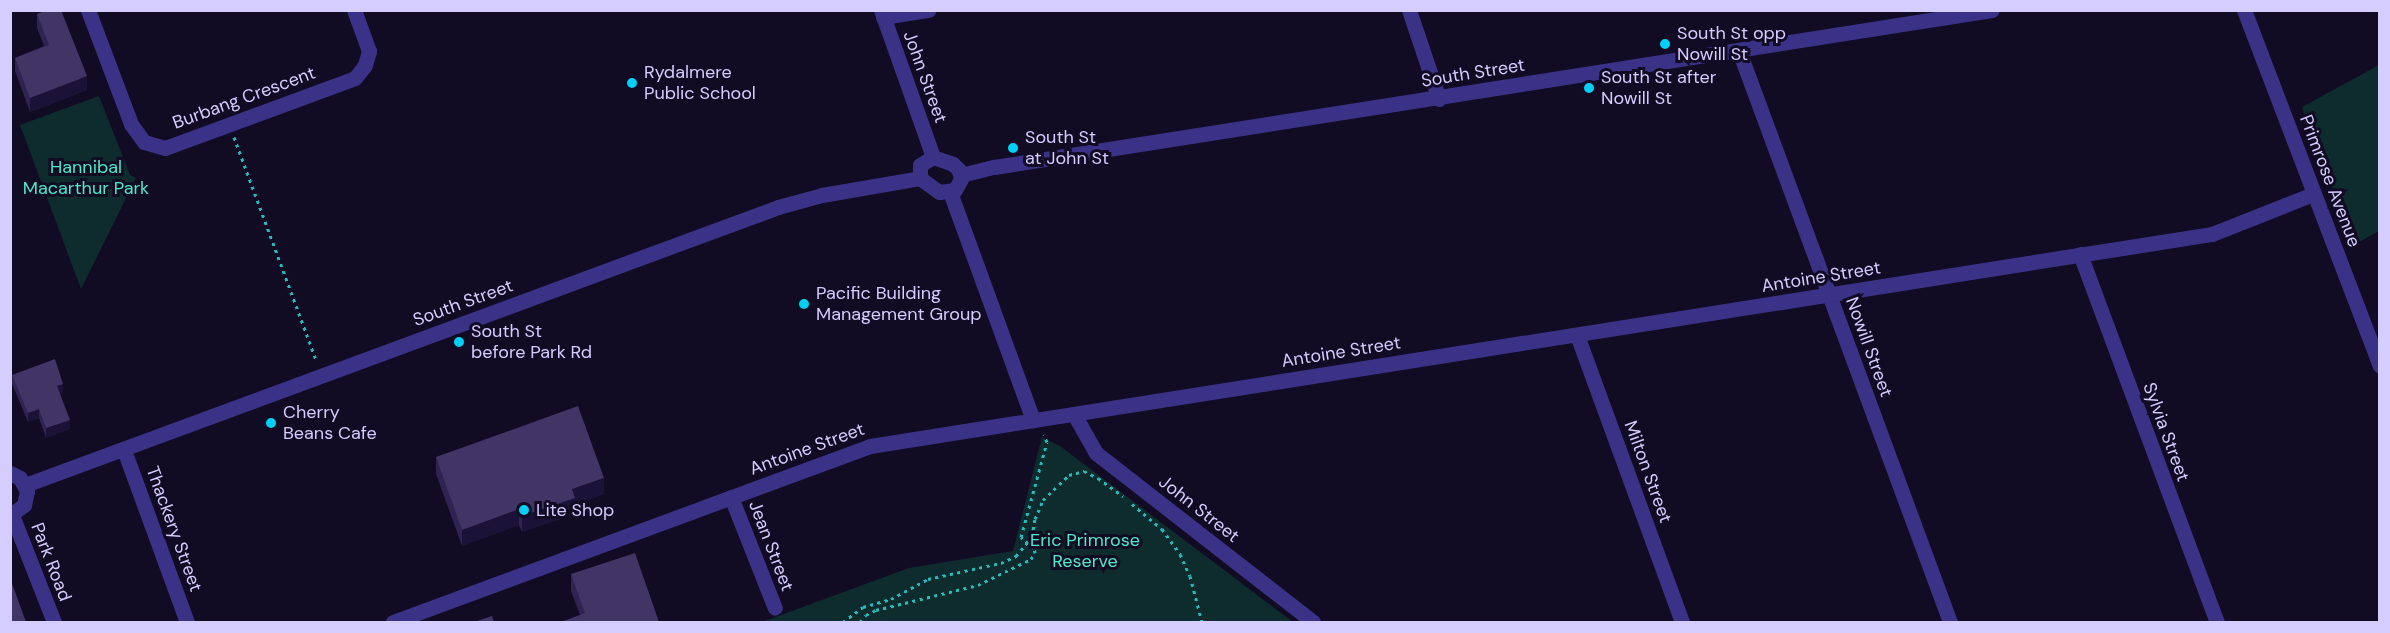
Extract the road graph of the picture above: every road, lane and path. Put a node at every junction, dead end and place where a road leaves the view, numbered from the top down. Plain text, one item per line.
1 (88, 10) edge
2 (354, 10) edge
3 (928, 10) edge
4 (1409, 10) edge
5 (1992, 10) edge
6 (2244, 10) edge
7 (882, 14) edge
8 (1739, 51) junction
9 (1439, 99) junction
10 (229, 124) junction
11 (933, 157) junction
12 (961, 176) junction
13 (920, 178) junction
14 (950, 192) junction
15 (2313, 194) junction
16 (2080, 254) junction
17 (1829, 296) junction
18 (1577, 335) junction
19 (2379, 366) edge
20 (322, 375) junction
21 (1074, 414) junction
22 (1035, 427) junction
23 (124, 450) junction
24 (10, 473) edge
25 (25, 485) junction
26 (1115, 490) dead end
27 (731, 497) junction
28 (1136, 507) dead end
29 (11, 515) edge
30 (1027, 543) junction
31 (774, 608) dead end
32 (54, 622) edge
33 (187, 622) edge
34 (393, 622) edge
35 (843, 622) edge
36 (860, 622) edge
37 (1202, 622) edge
38 (1313, 622) edge
39 (1682, 622) edge
40 (1950, 622) edge
41 (2217, 622) edge

1 - 10 street, Burbang Crescent
2 - 10 street, Burbang Crescent
3 - 7 street
4 - 9 street
5 - 8 street, South Street
6 - 15 street, Primrose Avenue
7 - 11 street, John Street
8 - 9 street, South Street
8 - 17 street, Nowill Street
9 - 12 street, South Street
10 - 20 path
11 - 12 street
11 - 13 street
12 - 14 street
13 - 14 street
13 - 20 street, South Street
14 - 22 street
15 - 16 street, Antoine Street
15 - 19 street, Primrose Avenue
16 - 17 street, Antoine Street
16 - 41 street, Sylvia Street
17 - 18 street, Antoine Street
17 - 40 street, Nowill Street
18 - 21 street, Antoine Street
18 - 39 street, Milton Street
20 - 23 street, South Street
21 - 22 street, Antoine Street
21 - 38 street, John Street
22 - 27 street, Antoine Street
22 - 30 path
23 - 25 street, South Street
23 - 33 street, Thackery Street
24 - 25 street
25 - 29 street
26 - 30 path
27 - 31 street, Jean Street
27 - 34 street, Antoine Street
28 - 37 path
29 - 32 street, Park Road
30 - 35 path
30 - 36 path

